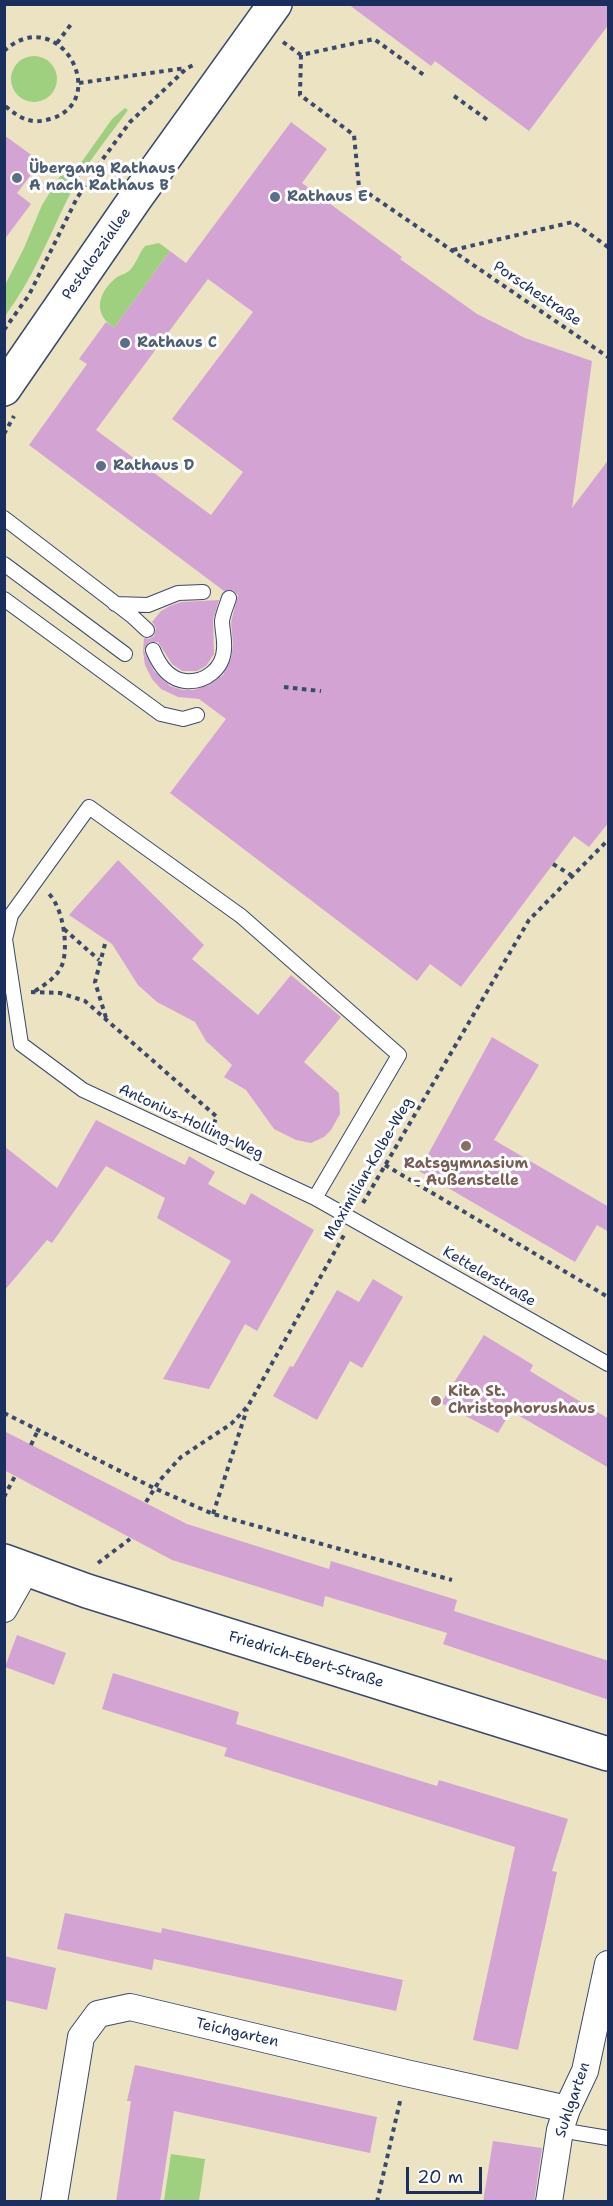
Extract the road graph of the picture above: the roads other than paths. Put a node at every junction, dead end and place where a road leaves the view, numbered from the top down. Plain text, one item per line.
1 (275, 4) edge
2 (7, 381) edge
3 (4, 518) edge
4 (4, 564) edge
5 (203, 592) dead end
6 (229, 598) dead end
7 (4, 599) edge
8 (115, 604) junction
9 (147, 630) dead end
10 (153, 650) dead end
11 (125, 654) dead end
12 (197, 715) dead end
13 (315, 1198) junction
14 (353, 1219) joint
15 (609, 1364) edge
16 (15, 1566) edge
17 (4, 1609) edge
18 (609, 1754) edge
19 (609, 1964) edge
20 (563, 2119) junction
21 (609, 2138) edge
22 (54, 2202) edge
23 (549, 2202) edge

1 - 2 street, Pestalozziallee
3 - 8 lane
4 - 11 lane
5 - 8 lane
6 - 10 lane
7 - 12 lane
8 - 9 lane
13 - 13 lane, Antonius-Holling-Weg
13 - 14 lane, Antonius-Holling-Weg
14 - 15 lane, Kettelerstraße
16 - 17 street
16 - 18 street, Friedrich-Ebert-Straße
19 - 20 street, Suhlgarten
20 - 21 lane
20 - 22 street, Teichgarten
20 - 23 street, Suhlgarten

